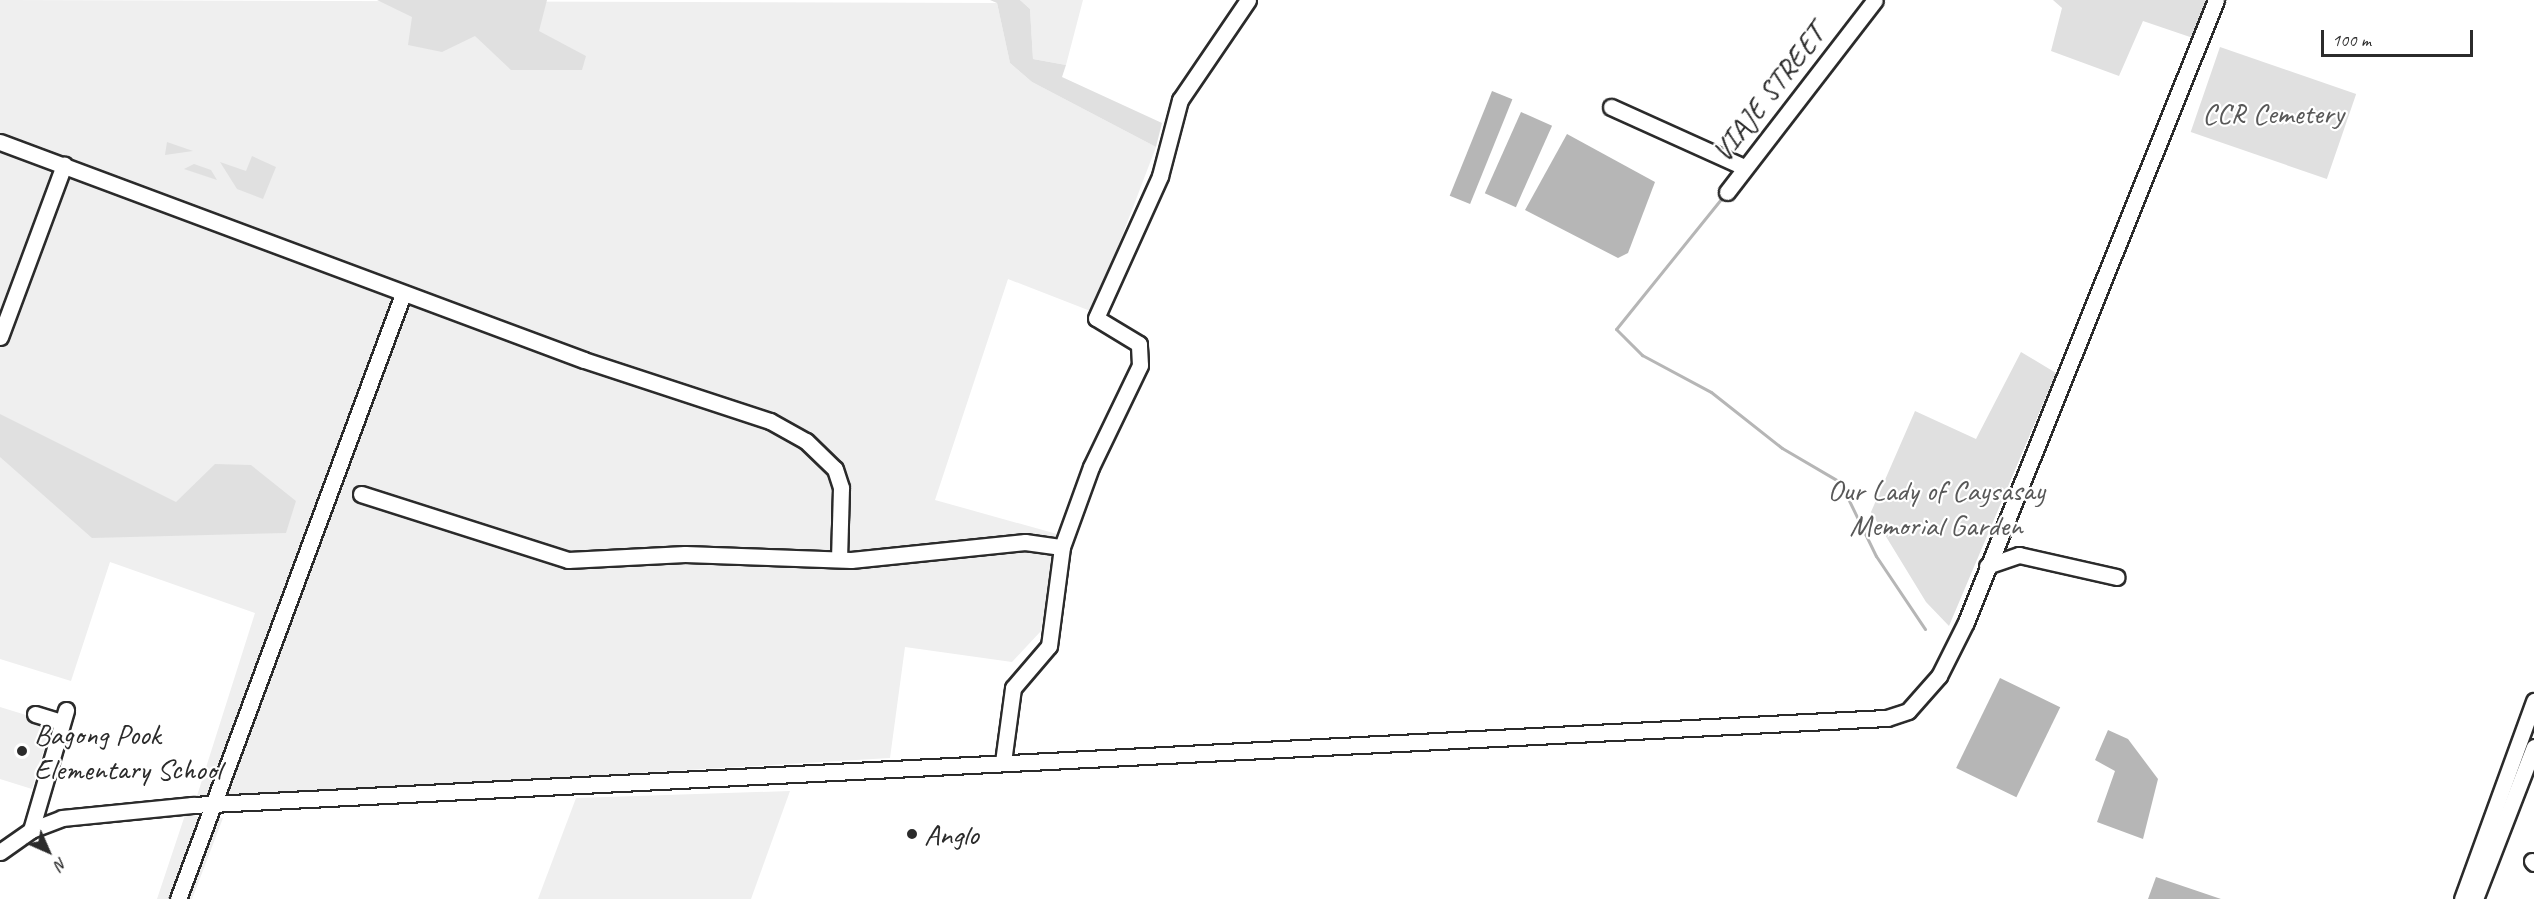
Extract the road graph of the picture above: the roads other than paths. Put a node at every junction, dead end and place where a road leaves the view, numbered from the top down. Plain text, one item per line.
1 (1248, 0) edge
2 (1875, 0) edge
3 (2216, 0) edge
4 (1611, 107) dead end
5 (0, 142) edge
6 (64, 165) junction
7 (1744, 167) junction
8 (1727, 192) dead end
9 (403, 294) junction
10 (0, 337) edge
11 (361, 494) dead end
12 (1062, 547) junction
13 (839, 560) junction
14 (1987, 566) junction
15 (2117, 577) dead end
16 (2534, 701) edge
17 (34, 714) dead end
18 (2534, 747) edge
19 (1003, 762) junction
20 (212, 804) junction
21 (31, 830) junction
22 (0, 852) edge
23 (178, 899) edge
24 (2462, 899) edge
25 (2475, 899) edge

1 - 12 street
2 - 7 street, VIAJE STREET
3 - 14 street
4 - 7 street
5 - 6 street
6 - 9 street
6 - 10 street
7 - 8 street, VIAJE STREET
9 - 13 street
9 - 20 street
11 - 13 street
12 - 13 street
12 - 19 street
14 - 15 street
14 - 19 street
16 - 24 street
17 - 21 street
18 - 25 street
19 - 20 street
20 - 21 street
20 - 23 street
21 - 22 street

